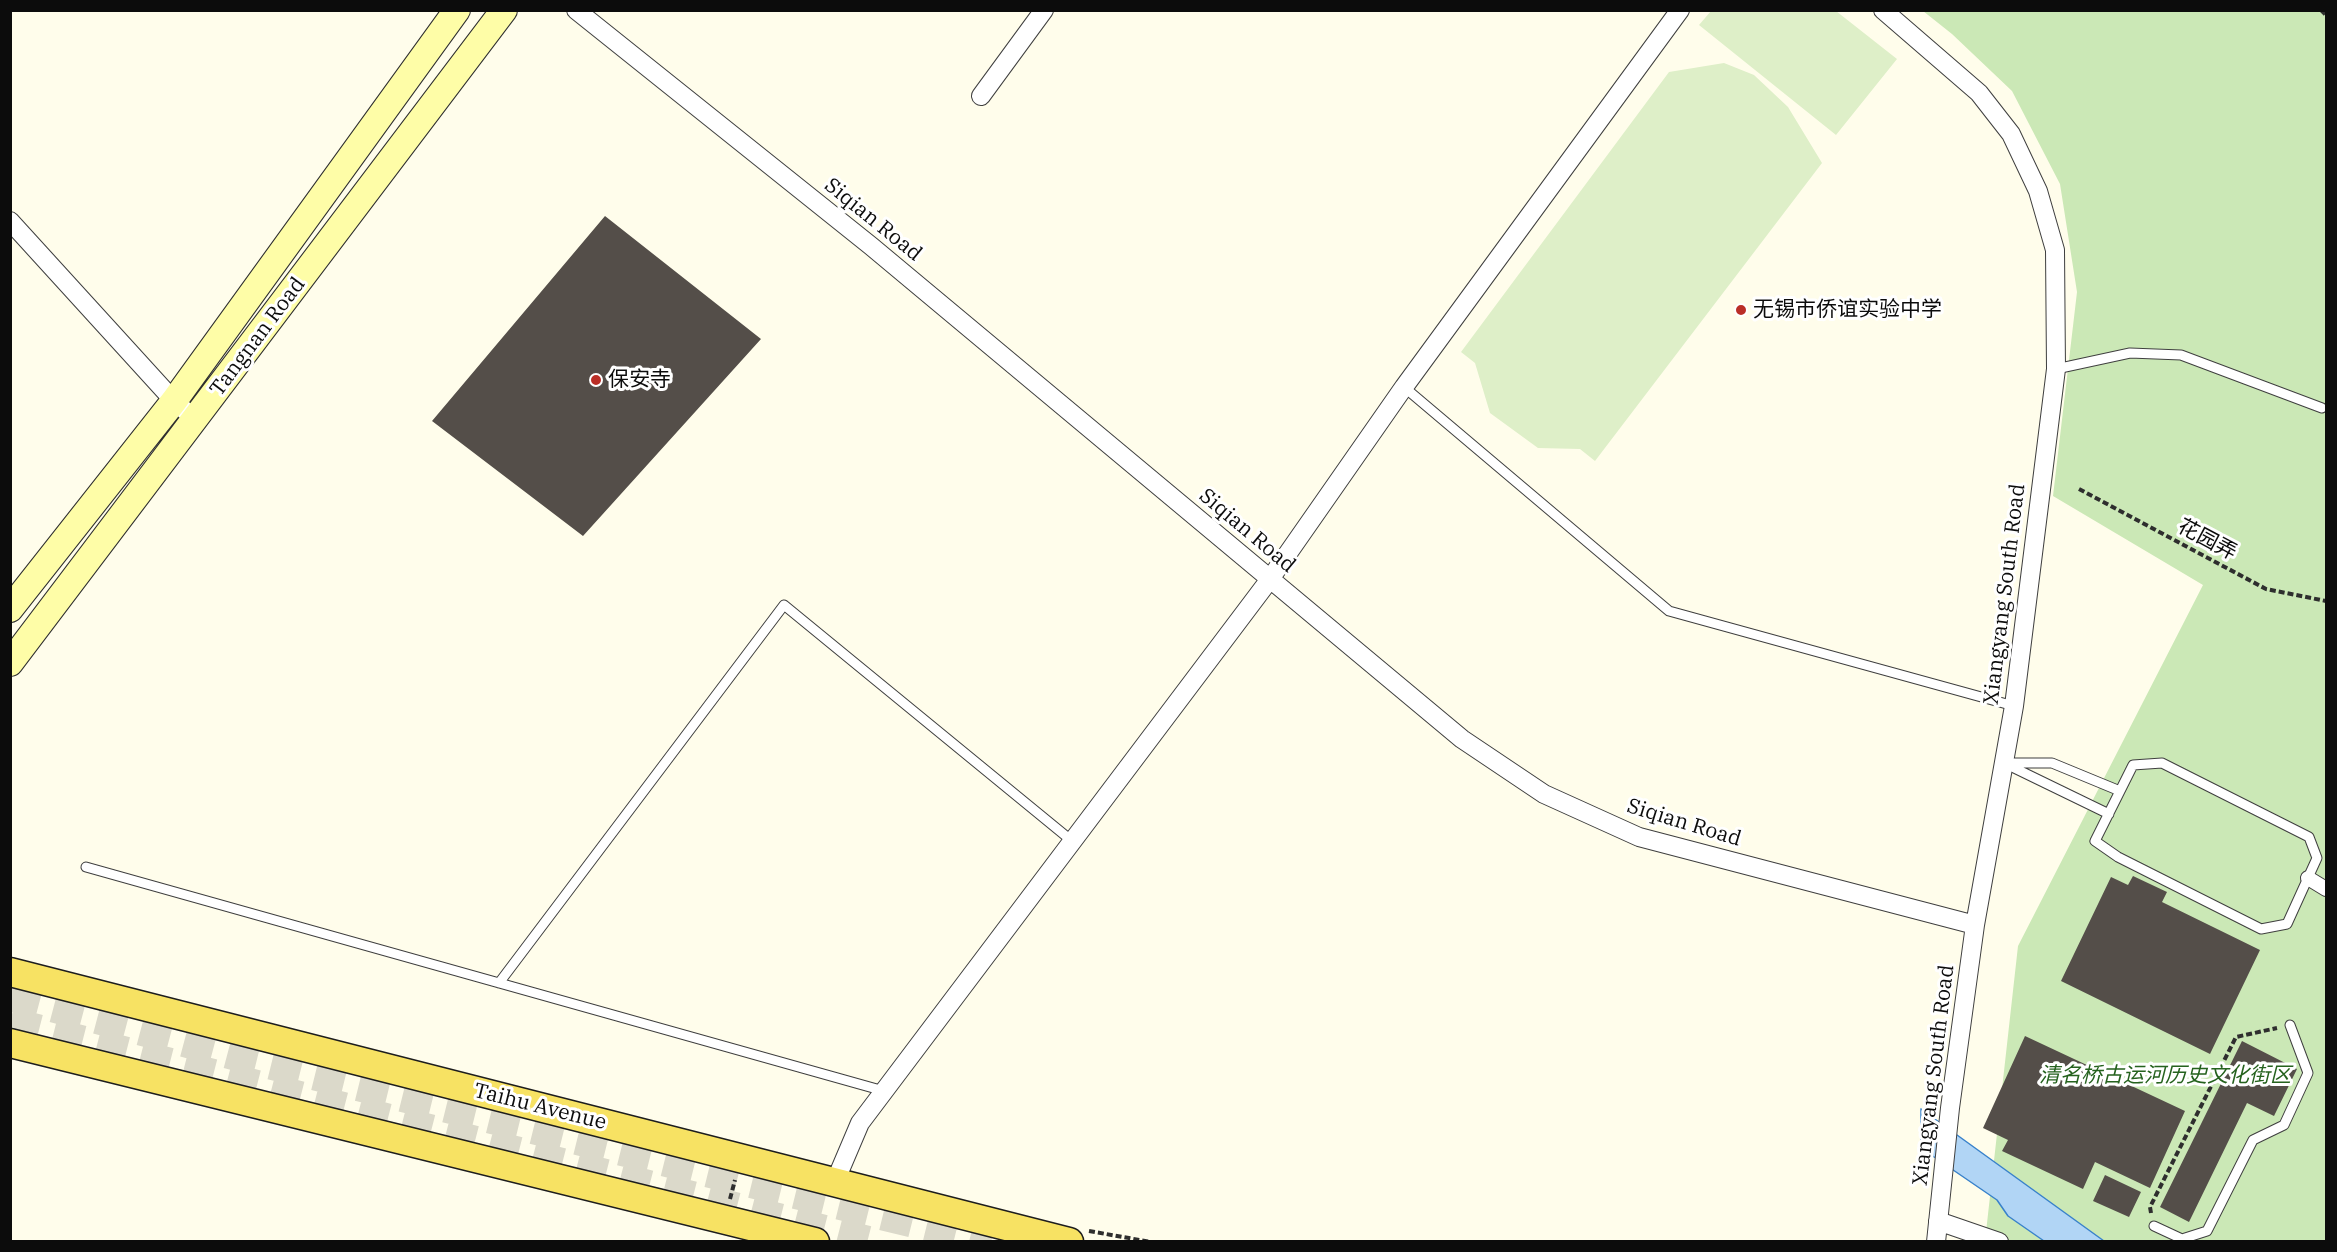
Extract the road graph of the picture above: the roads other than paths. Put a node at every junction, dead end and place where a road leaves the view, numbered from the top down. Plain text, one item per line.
1 (457, 10) edge
2 (504, 10) edge
3 (576, 10) edge
4 (1044, 10) edge
5 (1680, 10) edge
6 (1883, 10) edge
7 (981, 96) dead end
8 (10, 221) edge
9 (2056, 369) junction
10 (1404, 387) junction
11 (174, 401) junction
12 (2322, 408) dead end
13 (195, 419) junction
14 (1270, 579) junction
15 (10, 609) edge
16 (10, 663) edge
17 (2014, 706) junction
18 (2004, 763) junction
19 (2120, 791) junction
20 (2109, 814) junction
21 (1072, 841) junction
22 (86, 867) dead end
23 (2308, 878) junction
24 (2326, 889) edge
25 (1975, 925) junction
26 (11, 972) edge
27 (499, 983) junction
28 (2290, 1025) road end
29 (10, 1043) edge
30 (884, 1091) junction
31 (838, 1183) junction
32 (1938, 1221) junction
33 (2154, 1226) road end
34 (815, 1242) edge
35 (1069, 1242) edge
36 (1936, 1242) edge
37 (1999, 1242) edge

1 - 11 main road, Tangnan Road
2 - 13 main road, Tangnan Road
3 - 14 street, Siqian Road
4 - 7 street
5 - 10 street
6 - 9 street, Xiangyang South Road
8 - 11 street
9 - 12 lane
9 - 17 street, Xiangyang South Road
10 - 14 street
10 - 17 lane
11 - 13 street
11 - 15 main road, Tangnan Road
13 - 16 main road, Tangnan Road
14 - 21 street
14 - 25 street, Siqian Road
17 - 18 street, Xiangyang South Road
18 - 19 lane
18 - 20 lane
18 - 25 street, Xiangyang South Road
19 - 20 lane
19 - 23 lane
20 - 23 lane
21 - 27 lane
21 - 30 street
22 - 27 lane
23 - 24 street
25 - 32 street, Xiangyang South Road
26 - 31 main road, Taihu Avenue
27 - 30 lane
28 - 33 lane
29 - 34 main road
30 - 31 street
31 - 35 main road, Taihu Avenue
32 - 36 street, Xiangyang South Road
32 - 37 street

